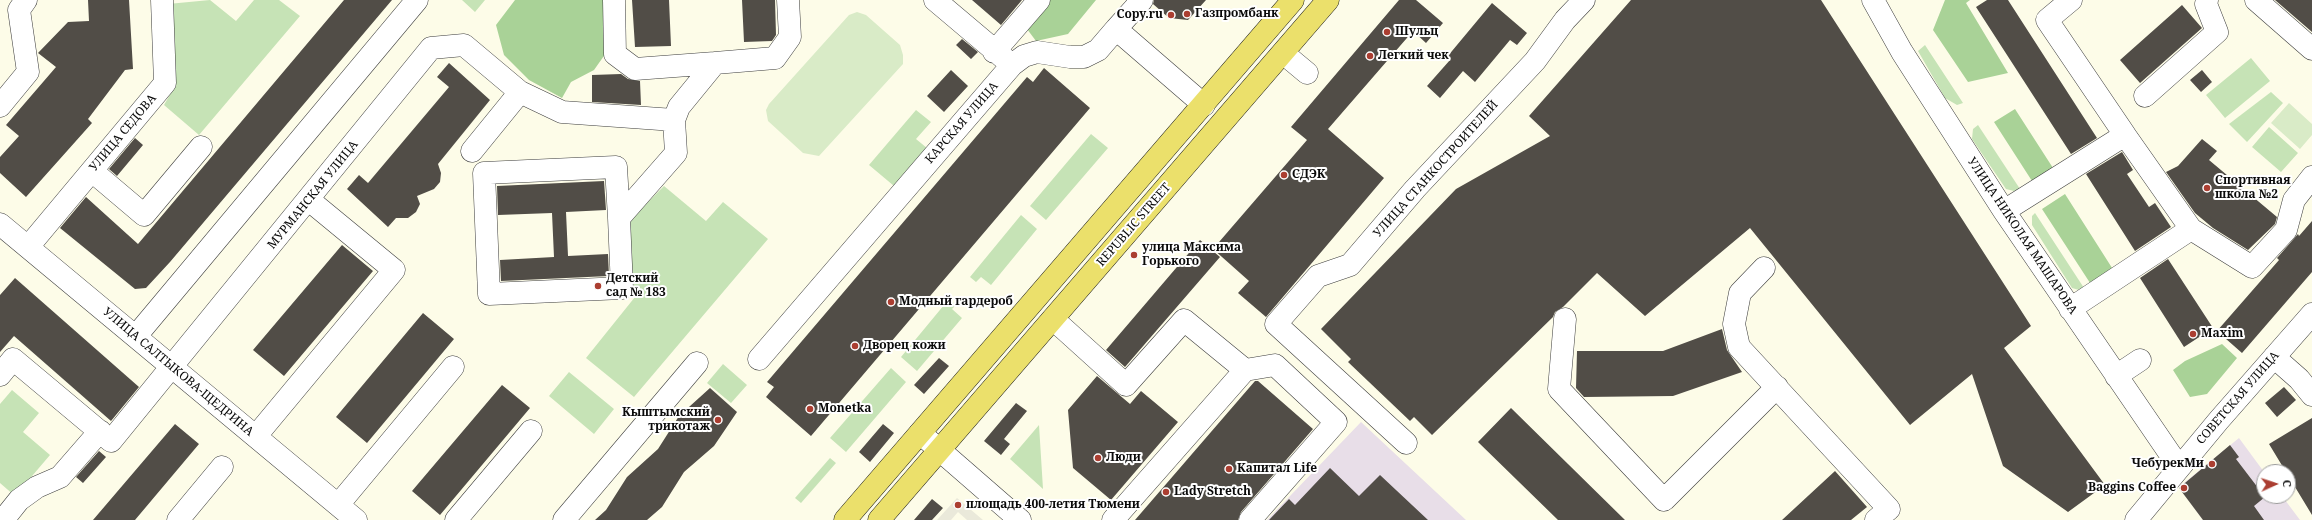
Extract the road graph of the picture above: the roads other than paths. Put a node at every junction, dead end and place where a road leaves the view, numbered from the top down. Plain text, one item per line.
1 (26, 0) edge
2 (162, 0) edge
3 (417, 0) edge
4 (614, 0) edge
5 (788, 0) edge
6 (935, 0) edge
7 (1039, 0) edge
8 (1142, 0) edge
9 (1294, 0) edge
10 (1328, 0) edge
11 (1584, 0) edge
12 (1873, 0) edge
13 (2071, 0) edge
14 (2207, 0) edge
15 (2256, 0) edge
16 (1116, 29) junction
17 (2312, 49) edge
18 (994, 52) junction
19 (1283, 52) junction
20 (715, 63) junction
21 (1012, 65) junction
22 (1307, 73) dead end
23 (520, 92) junction
24 (2145, 96) dead end
25 (1204, 105) junction
26 (0, 106) edge
27 (674, 120) junction
28 (2125, 136) junction
29 (201, 147) dead end
30 (472, 151) dead end
31 (92, 171) junction
32 (2312, 177) edge
33 (309, 200) junction
34 (2004, 211) junction
35 (618, 218) junction
36 (0, 224) edge
37 (2191, 229) junction
38 (28, 247) junction
39 (1764, 268) dead end
40 (2070, 309) junction
41 (2312, 314) edge
42 (1053, 319) junction
43 (1565, 319) dead end
44 (136, 336) junction
45 (2274, 357) junction
46 (759, 359) dead end
47 (2140, 360) dead end
48 (697, 363) dead end
49 (173, 367) junction
50 (453, 367) dead end
51 (1244, 370) junction
52 (0, 375) edge
53 (2116, 376) junction
54 (1777, 387) junction
55 (2312, 395) edge
56 (100, 431) junction
57 (531, 431) dead end
58 (920, 433) junction
59 (256, 436) junction
60 (1406, 444) dead end
61 (940, 450) junction
62 (222, 467) dead end
63 (2179, 467) junction
64 (338, 505) junction
65 (2140, 518) edge
66 (3, 520) edge
67 (178, 520) edge
68 (356, 520) edge
69 (456, 520) edge
70 (564, 520) edge
71 (845, 520) edge
72 (879, 520) edge
73 (1020, 520) edge
74 (1112, 520) edge
75 (1250, 520) edge
76 (1876, 520) edge

1 - 26 street
2 - 31 street, УЛИЦА СЕДОВА
3 - 44 street
4 - 20 street
5 - 20 street
6 - 18 street
7 - 18 street
8 - 16 street, КАРСКАЯ УЛИЦА
9 - 25 main road
10 - 19 main road, REPUBLIC STREET
11 - 60 street, УЛИЦА СТАНКОСТРОИТЕЛЕЙ
12 - 34 street, УЛИЦА НИКОЛАЯ МАШАРОВА
13 - 28 street
14 - 24 street
15 - 17 street
16 - 21 street, КАРСКАЯ УЛИЦА
16 - 25 street
18 - 21 street
19 - 22 street
19 - 42 main road, REPUBLIC STREET
20 - 27 street
21 - 46 street, КАРСКАЯ УЛИЦА
23 - 27 street
23 - 30 street
23 - 33 street, МУРМАНСКАЯ УЛИЦА
25 - 58 main road
27 - 35 street
28 - 34 street
28 - 37 street
29 - 31 street
31 - 38 street, УЛИЦА СЕДОВА
32 - 37 street
33 - 49 street, МУРМАНСКАЯ УЛИЦА
33 - 59 street
34 - 40 street, УЛИЦА НИКОЛАЯ МАШАРОВА
35 - 35 street
36 - 38 street, УЛИЦА САЛТЫКОВА-ЩЕДРИНА
37 - 40 street
38 - 44 street, УЛИЦА САЛТЫКОВА-ЩЕДРИНА
39 - 54 street
40 - 53 street, УЛИЦА НИКОЛАЯ МАШАРОВА
41 - 45 street, СОВЕТСКАЯ УЛИЦА
42 - 51 street
42 - 61 main road, REPUBLIC STREET
43 - 54 street
44 - 49 street, УЛИЦА САЛТЫКОВА-ЩЕДРИНА
45 - 55 street
45 - 63 street, СОВЕТСКАЯ УЛИЦА
47 - 53 street
48 - 70 street
49 - 56 street, МУРМАНСКАЯ УЛИЦА
49 - 59 street, УЛИЦА САЛТЫКОВА-ЩЕДРИНА
50 - 64 street
51 - 74 street
51 - 75 street
52 - 56 street
53 - 63 street, УЛИЦА НИКОЛАЯ МАШАРОВА
54 - 76 street
56 - 66 street
57 - 69 street
58 - 61 street
58 - 71 main road
59 - 64 street, УЛИЦА САЛТЫКОВА-ЩЕДРИНА
61 - 72 main road, REPUBLIC STREET
61 - 73 street
62 - 67 street
63 - 65 street, СОВЕТСКАЯ УЛИЦА
64 - 68 street, УЛИЦА САЛТЫКОВА-ЩЕДРИНА

